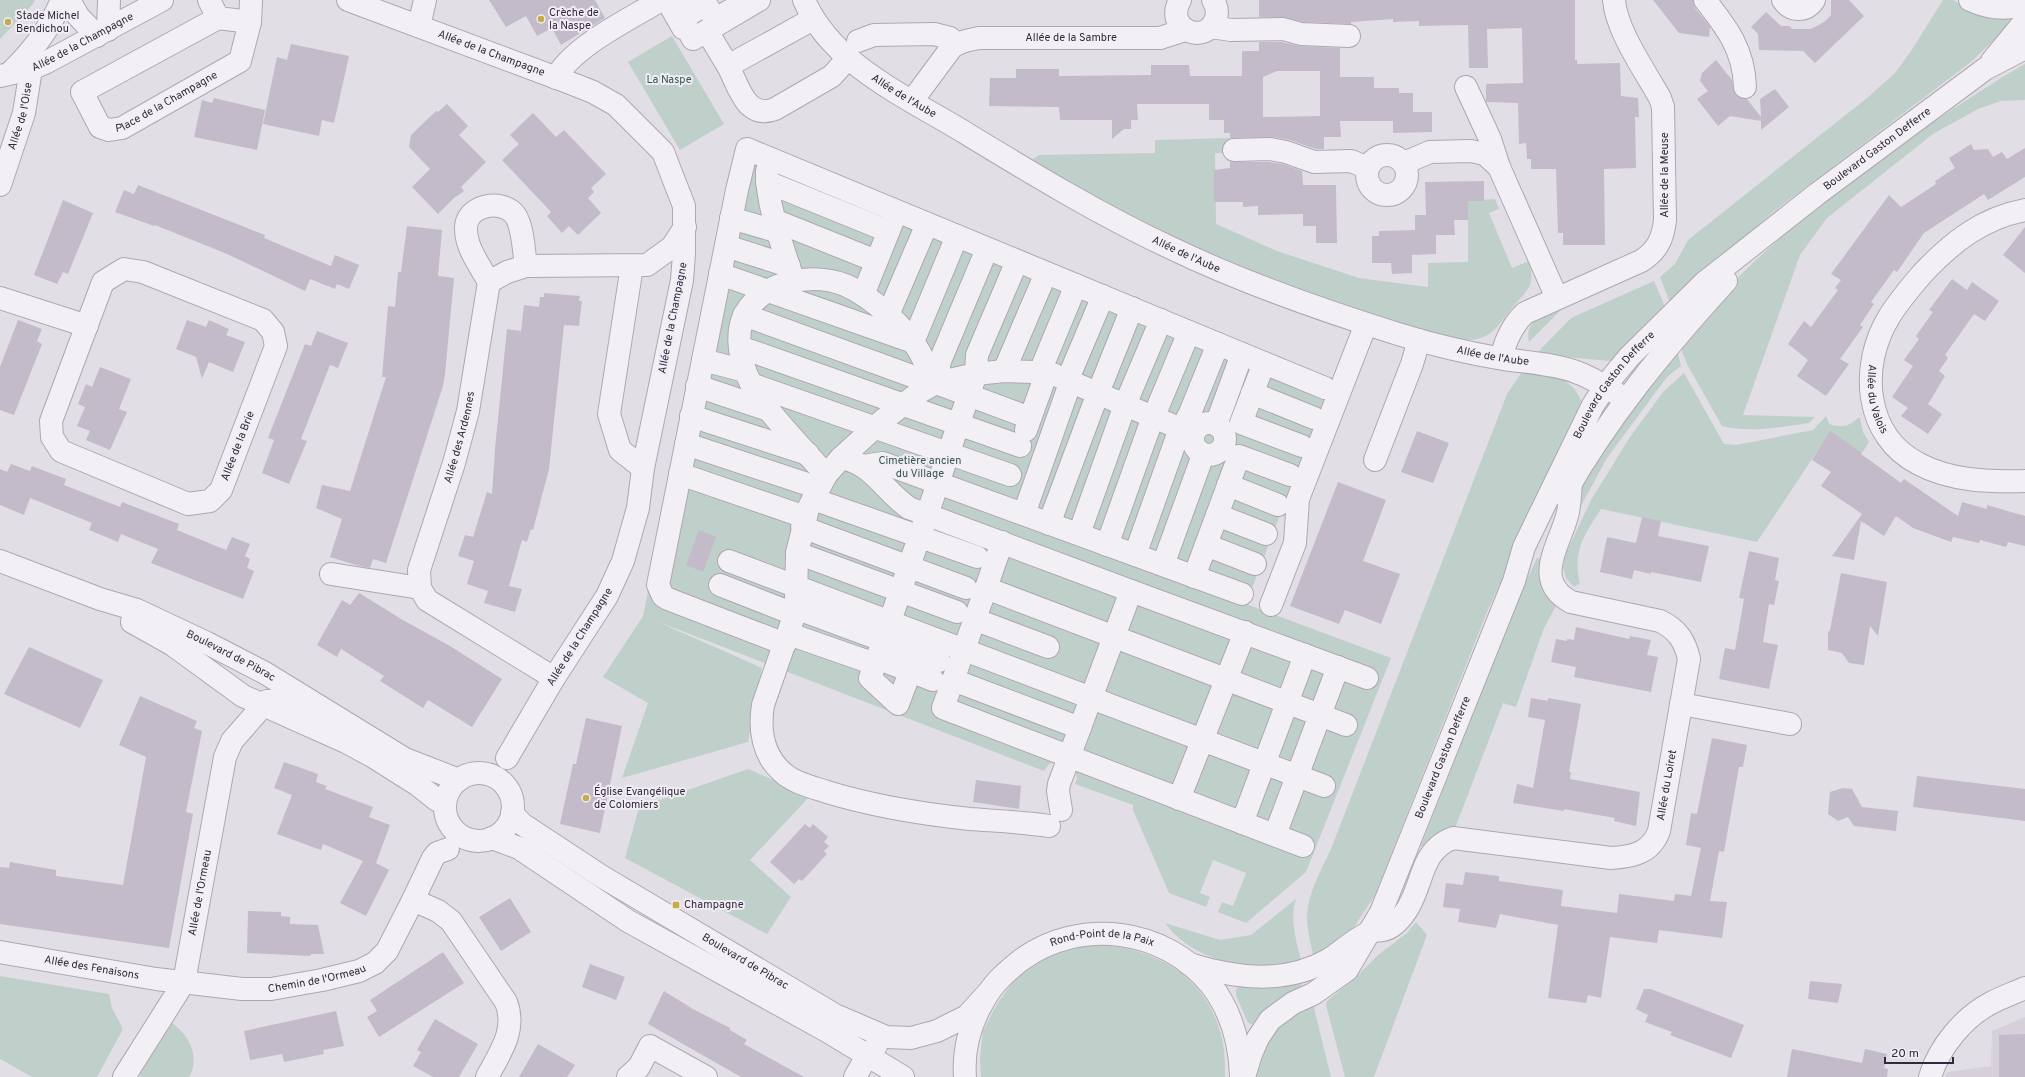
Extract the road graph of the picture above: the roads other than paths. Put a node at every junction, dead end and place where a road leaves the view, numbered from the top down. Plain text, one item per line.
1 (62, 0) edge
2 (69, 0) edge
3 (109, 0) edge
4 (158, 0) edge
5 (162, 0) edge
6 (251, 0) edge
7 (425, 0) edge
8 (661, 0) edge
9 (667, 0) edge
10 (680, 0) edge
11 (748, 0) edge
12 (759, 0) edge
13 (804, 0) edge
14 (1180, 0) edge
15 (1213, 0) edge
16 (1614, 0) edge
17 (1706, 0) edge
18 (1783, 0) edge
19 (1814, 0) edge
20 (1970, 0) edge
21 (358, 1) edge
22 (2025, 4) edge
23 (213, 9) edge
24 (814, 19) junction
25 (2025, 21) edge
26 (250, 22) junction
27 (419, 26) junction
28 (1211, 27) junction
29 (1185, 30) junction
30 (102, 33) junction
31 (708, 33) dead end
32 (1349, 36) dead end
33 (957, 44) junction
34 (2025, 48) edge
35 (853, 50) junction
36 (728, 66) junction
37 (30, 69) junction
38 (1985, 70) junction
39 (4, 75) edge
40 (556, 78) junction
41 (1466, 87) dead end
42 (1745, 87) dead end
43 (912, 101) junction
44 (1234, 150) dead end
45 (768, 158) junction
46 (1404, 163) junction
47 (1499, 167) junction
48 (1368, 168) junction
49 (0, 185) edge
50 (737, 190) junction
51 (769, 191) junction
52 (2025, 210) edge
53 (897, 211) junction
54 (732, 218) junction
55 (927, 224) junction
56 (777, 226) junction
57 (685, 227) junction
58 (888, 231) junction
59 (1771, 231) junction
60 (957, 236) junction
61 (726, 246) junction
62 (987, 248) junction
63 (876, 261) junction
64 (1017, 261) junction
65 (526, 266) junction
66 (632, 266) junction
67 (1046, 273) junction
68 (720, 274) junction
69 (791, 274) junction
70 (489, 282) junction
71 (1076, 285) junction
72 (766, 292) junction
73 (863, 295) junction
74 (1103, 296) junction
75 (0, 298) edge
76 (1557, 298) junction
77 (714, 304) junction
78 (1132, 308) junction
79 (744, 314) junction
80 (888, 315) junction
81 (1161, 320) junction
82 (1366, 324) junction
83 (87, 326) junction
84 (709, 331) junction
85 (1189, 332) junction
86 (1419, 340) junction
87 (913, 342) junction
88 (739, 343) junction
89 (1218, 344) junction
90 (1242, 354) junction
91 (1501, 358) junction
92 (703, 360) junction
93 (1264, 363) junction
94 (1004, 371) junction
95 (1044, 373) junction
96 (976, 374) junction
97 (748, 377) junction
98 (1069, 381) junction
99 (935, 384) junction
100 (698, 386) junction
101 (1605, 387) junction
102 (1326, 388) dead end
103 (1098, 393) junction
104 (1252, 393) junction
105 (968, 395) junction
106 (1626, 399) junction
107 (902, 404) junction
108 (1125, 405) junction
109 (769, 410) junction
110 (691, 416) junction
111 (1153, 417) junction
112 (1030, 418) junction
113 (1314, 418) dead end
114 (1241, 423) junction
115 (958, 424) junction
116 (874, 428) junction
117 (1187, 431) junction
118 (1226, 441) junction
119 (686, 444) junction
120 (1020, 446) junction
121 (1302, 446) dead end
122 (948, 453) junction
123 (808, 454) junction
124 (1203, 454) junction
125 (841, 458) junction
126 (1375, 460) dead end
127 (864, 466) junction
128 (643, 468) junction
129 (680, 474) junction
130 (1010, 475) junction
131 (1290, 475) dead end
132 (2025, 481) edge
133 (1571, 482) junction
134 (938, 483) junction
135 (1228, 485) junction
136 (813, 501) junction
137 (999, 505) junction
138 (1278, 505) dead end
139 (1024, 514) junction
140 (927, 515) junction
141 (1217, 515) junction
142 (1049, 524) junction
143 (1079, 534) junction
144 (1266, 534) dead end
145 (919, 537) junction
146 (1002, 542) junction
147 (1107, 545) junction
148 (1206, 545) junction
149 (797, 553) junction
150 (1135, 555) junction
151 (977, 557) dead end
152 (0, 561) edge
153 (729, 561) dead end
154 (1254, 564) dead end
155 (1163, 565) junction
156 (909, 566) junction
157 (331, 574) dead end
158 (1194, 577) junction
159 (1514, 581) junction
160 (720, 585) dead end
161 (420, 588) junction
162 (976, 588) junction
163 (900, 591) junction
164 (1131, 591) junction
165 (1242, 594) dead end
166 (100, 599) junction
167 (1271, 605) dead end
168 (966, 616) junction
169 (792, 617) junction
170 (1245, 632) junction
171 (1114, 637) junction
172 (881, 646) junction
173 (1048, 647) dead end
174 (964, 650) junction
175 (1304, 655) junction
176 (914, 662) junction
177 (1338, 667) junction
178 (942, 673) junction
179 (554, 678) junction
180 (1367, 678) dead end
181 (1226, 680) junction
182 (1091, 699) junction
183 (1287, 703) junction
184 (1682, 704) junction
185 (262, 705) junction
186 (1320, 715) junction
187 (1790, 724) dead end
188 (1346, 725) dead end
189 (355, 728) junction
190 (1080, 728) junction
191 (1202, 742) junction
192 (1069, 757) junction
193 (507, 758) junction
194 (1264, 764) junction
195 (470, 776) junction
196 (1297, 776) junction
197 (1324, 786) dead end
198 (508, 791) junction
199 (1179, 799) junction
200 (445, 802) junction
201 (512, 813) junction
202 (1242, 823) junction
203 (1275, 835) junction
204 (492, 838) junction
205 (1303, 846) dead end
206 (440, 853) dead end
207 (413, 900) junction
208 (1369, 932) junction
209 (0, 952) edge
210 (1189, 964) junction
211 (184, 982) junction
212 (2025, 988) edge
213 (987, 994) junction
214 (886, 1036) junction
215 (867, 1056) junction
216 (682, 1071) edge
217 (124, 1077) edge
218 (487, 1077) edge
219 (628, 1077) edge
220 (706, 1077) edge
221 (855, 1077) edge
222 (903, 1077) edge
223 (964, 1077) edge
224 (1241, 1077) edge
225 (1244, 1077) edge
226 (1930, 1077) edge

1 - 39 street
2 - 30 street
3 - 30 street
4 - 5 street
5 - 30 street, Allée de la Champagne
6 - 26 street, Place de la Champagne
7 - 27 street
8 - 40 street
9 - 12 street
10 - 11 street
13 - 24 street, Allée de l'Aube
14 - 29 street
15 - 28 street
16 - 76 street, Allée de la Meuse
17 - 42 street
18 - 19 street
20 - 22 street
21 - 27 street, Allée de la Champagne
23 - 26 street, Place de la Champagne
23 - 26 street, Place de la Champagne
24 - 35 street, Allée de l'Aube
24 - 36 street
25 - 38 street, Boulevard Gaston Defferre
27 - 40 street, Allée de la Champagne
28 - 29 street, Allée de la Sambre
28 - 32 street, Allée de la Sambre
29 - 33 street, Allée de la Sambre
30 - 37 street, Allée de la Champagne
31 - 36 street
33 - 35 street
33 - 43 street
34 - 38 street, Boulevard Gaston Defferre
35 - 36 street
35 - 43 street, Allée de l'Aube
37 - 39 street, Allée de la Champagne
37 - 49 street, Allée de l'Oise
38 - 59 street, Boulevard Gaston Defferre
40 - 57 street, Allée de la Champagne
41 - 47 street
43 - 82 street, Allée de l'Aube
44 - 48 street
45 - 50 street
45 - 51 street
45 - 53 street
46 - 47 street
46 - 48 street
46 - 48 street
47 - 76 street
50 - 51 street
50 - 54 street
51 - 56 street
51 - 58 street
52 - 132 street, Allée du Valois
53 - 55 street
53 - 58 street
54 - 56 street
54 - 61 street
55 - 60 street
55 - 80 street
56 - 63 street
56 - 69 street
57 - 66 street
57 - 128 street, Allée de la Champagne
58 - 63 street
59 - 101 street, Boulevard Gaston Defferre
59 - 106 street, Boulevard Gaston Defferre
60 - 62 street
60 - 87 street
61 - 68 street
61 - 69 street
62 - 64 street
62 - 99 street
63 - 73 street
64 - 67 street
64 - 96 street
65 - 66 street
65 - 70 street
65 - 70 street
66 - 128 street
67 - 71 street
67 - 94 street
68 - 72 street
68 - 77 street
69 - 72 street
69 - 73 street
70 - 161 street, Allée des Ardennes
71 - 74 street
71 - 95 street
72 - 79 street
72 - 87 street
73 - 80 street
74 - 78 street
74 - 98 street
75 - 83 street
76 - 91 street, Allée de la Meuse
77 - 79 street
77 - 84 street
78 - 81 street
78 - 103 street
79 - 88 street
79 - 99 street
80 - 87 street
81 - 85 street
81 - 108 street
82 - 86 street, Allée de l'Aube
82 - 167 street
83 - 83 street, Allée de la Brie
84 - 88 street
84 - 92 street
85 - 89 street
85 - 111 street
86 - 91 street, Allée de l'Aube
86 - 126 street
87 - 99 street
88 - 97 street
88 - 107 street
89 - 90 street
89 - 117 street
90 - 93 street
90 - 118 street
91 - 101 street, Allée de l'Aube
92 - 97 street
92 - 100 street
93 - 102 street
93 - 104 street
94 - 95 street
94 - 96 street
95 - 98 street
95 - 112 street
96 - 99 street
96 - 105 street
97 - 109 street
97 - 116 street
98 - 103 street
98 - 139 street
99 - 105 street
99 - 107 street
100 - 109 street
100 - 110 street
101 - 106 street, Allée de l'Aube
101 - 159 street, Boulevard Gaston Defferre
103 - 108 street
103 - 142 street
104 - 113 street
104 - 114 street
105 - 112 street
105 - 115 street
106 - 133 street, Boulevard Gaston Defferre
107 - 115 street
107 - 116 street
108 - 111 street
108 - 143 street
109 - 123 street
110 - 119 street
110 - 123 street
111 - 117 street
111 - 147 street
112 - 120 street
114 - 118 street
114 - 121 street
115 - 120 street
115 - 122 street
116 - 122 street
116 - 125 street
117 - 118 street
117 - 124 street
117 - 150 street
118 - 124 street
118 - 131 street
118 - 135 street
119 - 129 street
119 - 136 street
120 - 130 street
122 - 130 street
122 - 134 street
123 - 136 street
124 - 155 street
125 - 127 street
125 - 136 street
127 - 134 street
127 - 140 street
128 - 179 street, Allée de la Champagne
129 - 136 street
129 - 169 street
130 - 137 street
133 - 159 street, Boulevard Gaston Defferre
133 - 184 street, Allée du Loiret
134 - 137 street
134 - 140 street
135 - 138 street
135 - 141 street
136 - 145 street
136 - 149 street
136 - 156 street
137 - 139 street
139 - 142 street
140 - 145 street
140 - 146 street
141 - 144 street
141 - 148 street
142 - 143 street
143 - 147 street
145 - 151 street
145 - 156 street
146 - 162 street
146 - 164 street
147 - 150 street
148 - 154 street
148 - 158 street
149 - 163 street
149 - 169 street
150 - 155 street
152 - 166 street, Boulevard de Pibrac
153 - 169 street
155 - 158 street
156 - 162 street
156 - 163 street
157 - 161 street
158 - 165 street
159 - 208 street, Boulevard Gaston Defferre
160 - 169 street
161 - 179 street
162 - 168 street
162 - 171 street
163 - 168 street
163 - 172 street
164 - 170 street
164 - 171 street
166 - 185 street, Boulevard de Pibrac
166 - 189 street, Boulevard de Pibrac
168 - 173 street
168 - 174 street
169 - 172 street
169 - 172 street
169 - 192 street
170 - 175 street
170 - 181 street
171 - 181 street
171 - 182 street
172 - 174 street
172 - 176 street
172 - 176 street
174 - 178 street
174 - 182 street
175 - 177 street
175 - 183 street
176 - 178 street
177 - 180 street
177 - 186 street
178 - 190 street
178 - 192 street
179 - 193 street, Allée de la Champagne
181 - 183 street
181 - 191 street
182 - 190 street
182 - 191 street
183 - 186 street
183 - 194 street
184 - 187 street
184 - 208 street, Allée du Loiret
185 - 189 street, Boulevard de Pibrac
185 - 200 street, Boulevard de Pibrac
185 - 211 street, Allée de l'Ormeau
186 - 188 street
186 - 196 street
189 - 195 street, Boulevard de Pibrac
190 - 192 street
191 - 194 street
191 - 199 street
192 - 199 street
193 - 195 street
193 - 198 street
194 - 196 street
194 - 202 street
195 - 198 street
195 - 200 street
196 - 197 street
196 - 203 street
198 - 201 street
199 - 202 street
200 - 204 street
201 - 204 street
201 - 214 street, Boulevard de Pibrac
202 - 203 street
203 - 205 street
204 - 215 street, Boulevard de Pibrac
206 - 207 street, Chemin de l'Ormeau
207 - 211 street, Chemin de l'Ormeau
207 - 218 street
208 - 210 street, Boulevard Gaston Defferre
208 - 225 street, Boulevard Gaston Defferre
209 - 211 street, Allée des Fenaisons
210 - 213 street, Rond-Point de la Paix
210 - 224 street, Rond-Point de la Paix
211 - 217 street, Allée de l'Ormeau
212 - 226 street
213 - 214 street, Boulevard de Pibrac
213 - 223 street, Rond-Point de la Paix
214 - 215 street
215 - 221 street
215 - 222 street, Boulevard de Pibrac
216 - 219 street
216 - 220 street

